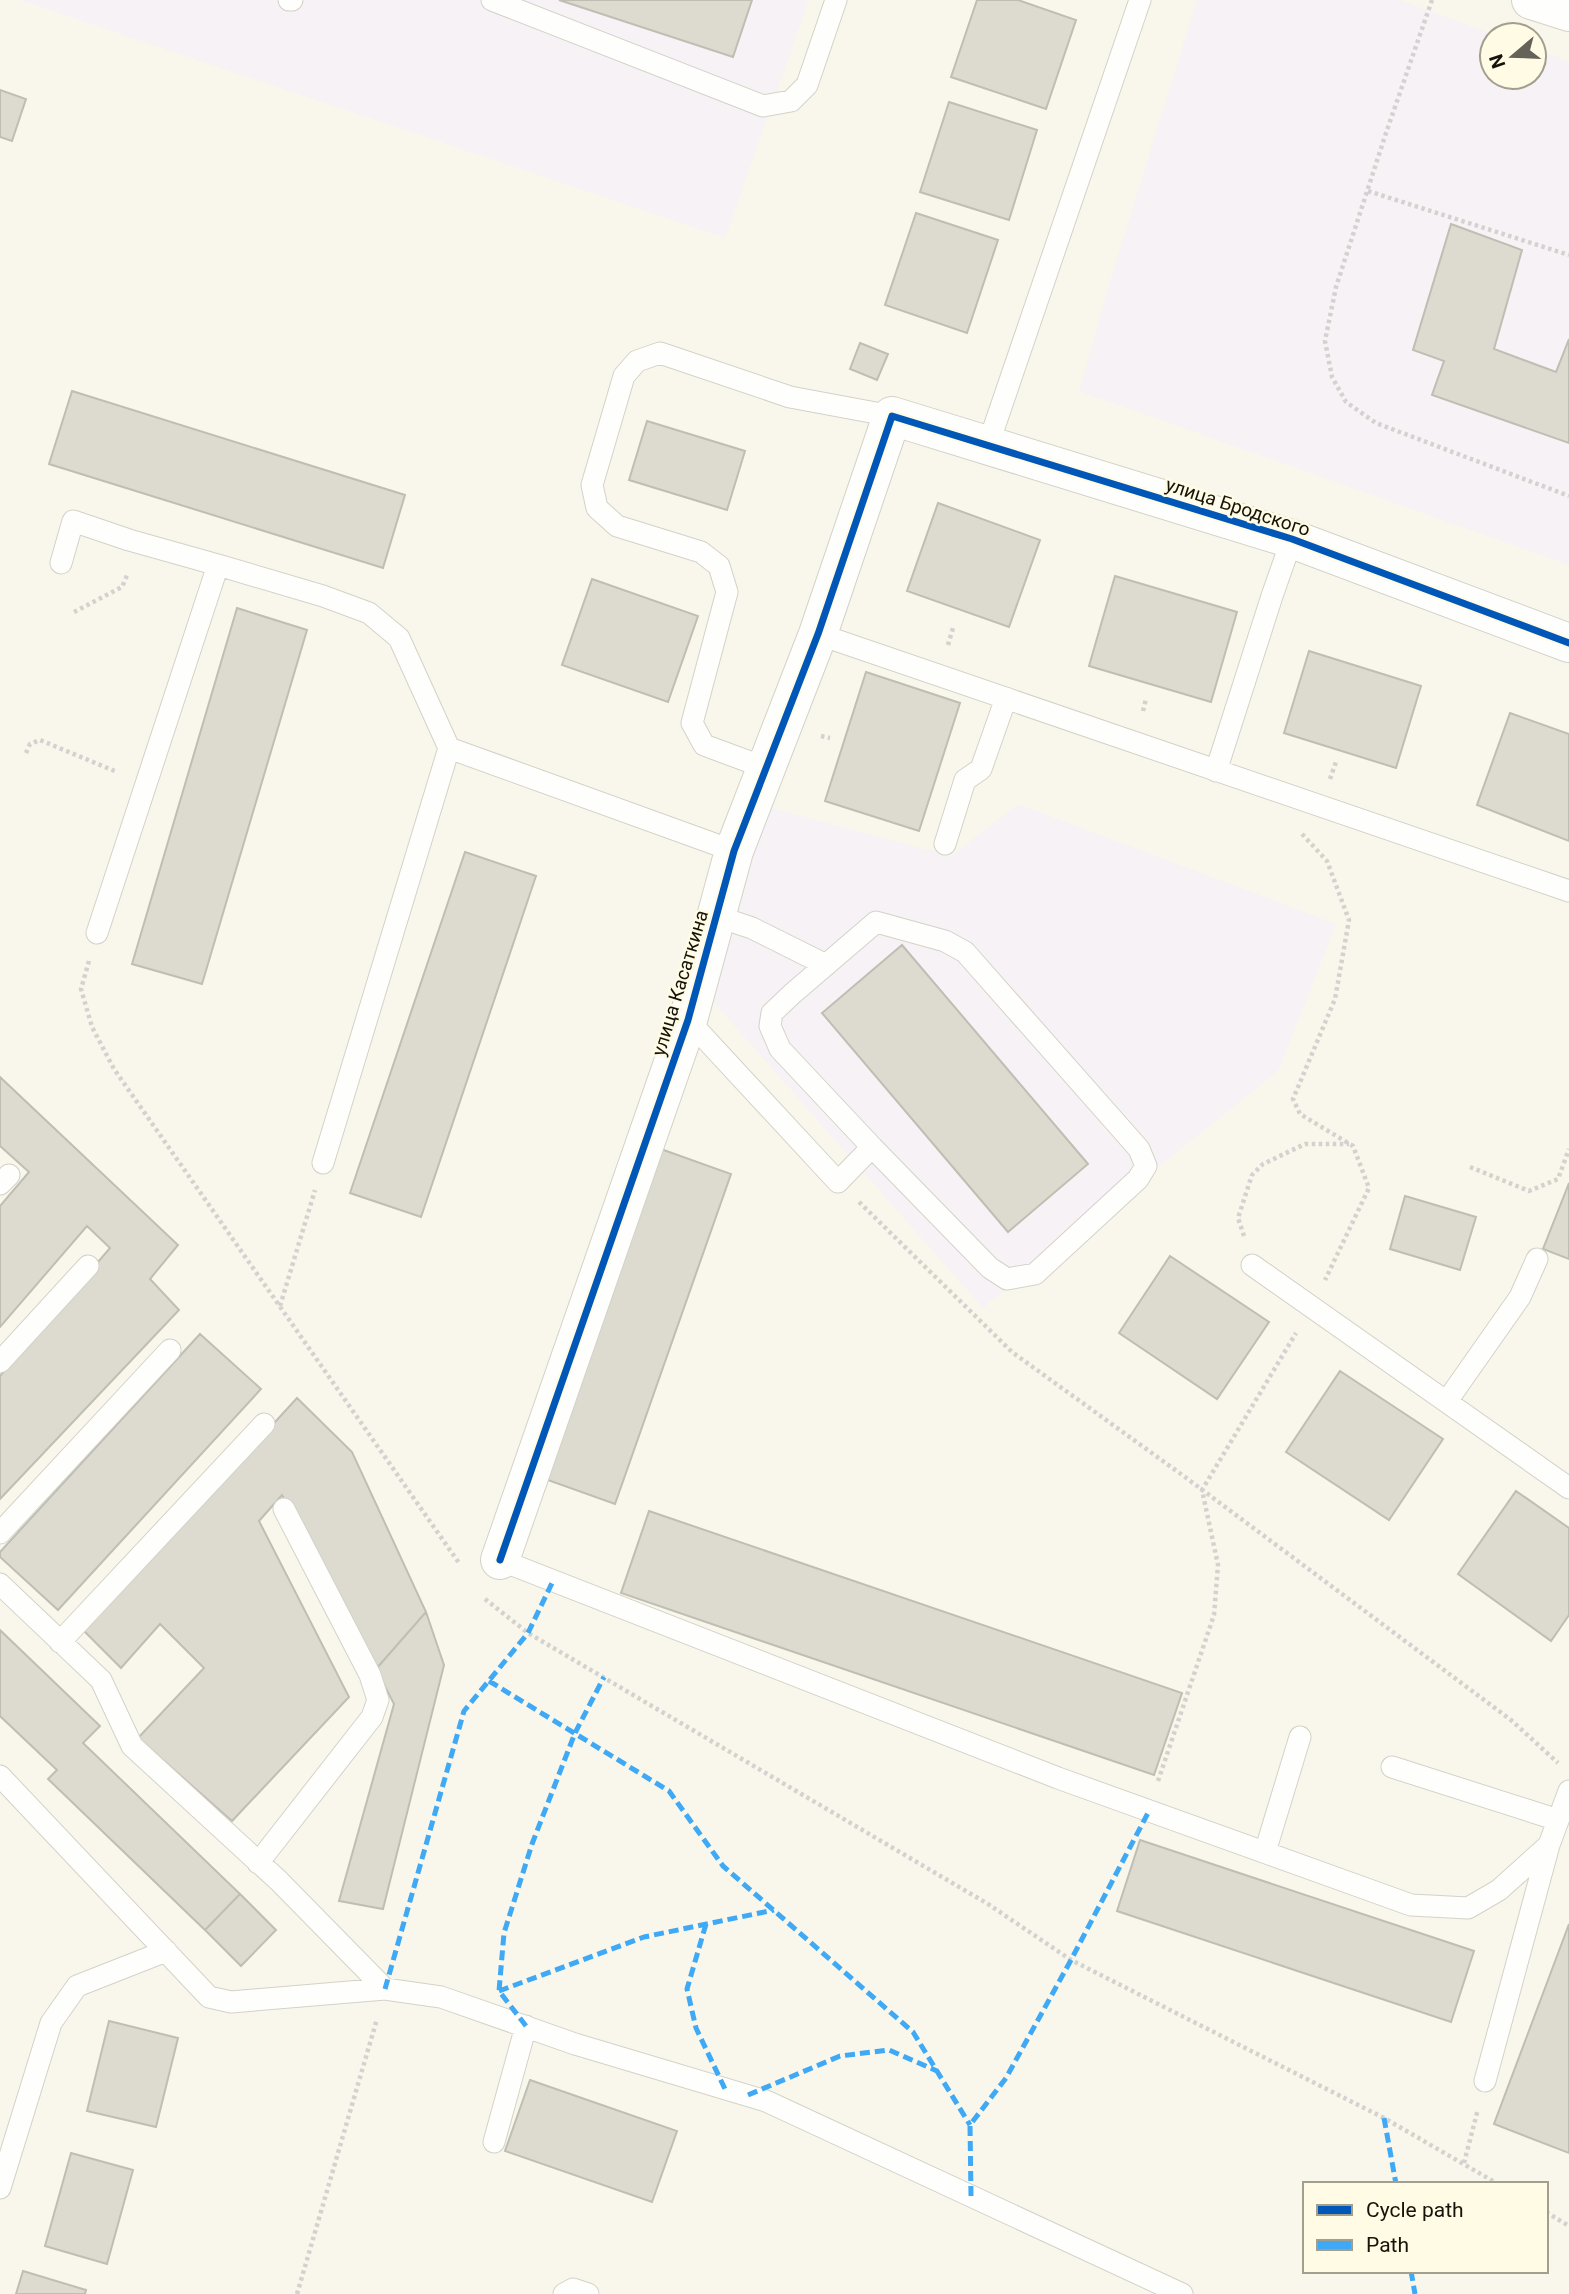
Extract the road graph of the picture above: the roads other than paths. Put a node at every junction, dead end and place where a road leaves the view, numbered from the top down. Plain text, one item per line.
1 (492, 0) edge
2 (836, 0) edge
3 (1140, 0) edge
4 (1531, 0) edge
5 (1569, 12) edge
6 (892, 415) junction
7 (988, 445) junction
8 (1292, 539) junction
9 (61, 563) dead end
10 (218, 565) junction
11 (818, 634) junction
12 (1569, 643) edge
13 (1006, 698) junction
14 (449, 748) junction
15 (766, 768) junction
16 (1216, 771) junction
17 (945, 844) dead end
18 (734, 851) junction
19 (1569, 891) edge
20 (716, 916) junction
21 (97, 933) road end
22 (826, 965) junction
23 (688, 1020) junction
24 (872, 1147) junction
25 (323, 1163) road end
26 (1536, 1259) dead end
27 (1252, 1265) road end
28 (88, 1266) dead end
29 (170, 1350) dead end
30 (0, 1362) edge
31 (1447, 1401) junction
32 (264, 1424) dead end
33 (1569, 1488) edge
34 (284, 1509) dead end
35 (0, 1533) edge
36 (500, 1560) joint
37 (0, 1584) edge
38 (60, 1642) junction
39 (1300, 1737) dead end
40 (1392, 1767) dead end
41 (0, 1776) edge
42 (1569, 1791) edge
43 (1558, 1820) junction
44 (1549, 1845) junction
45 (1265, 1852) junction
46 (258, 1863) junction
47 (166, 1951) junction
48 (386, 1989) junction
49 (526, 2026) junction
50 (1485, 2081) road end
51 (494, 2142) dead end
52 (0, 2188) edge
53 (564, 2294) edge
54 (588, 2294) edge
55 (1182, 2294) edge

1 - 2 lane
3 - 7 lane
4 - 5 street
6 - 7 street, улица Бродского
6 - 11 street, улица Касаткина
6 - 15 lane
7 - 8 street, улица Бродского
8 - 12 street, улица Бродского
8 - 16 lane
9 - 10 lane
10 - 14 lane
10 - 21 lane
11 - 13 lane
11 - 15 street, улица Касаткина
13 - 16 lane
13 - 17 lane
14 - 18 lane
14 - 25 lane
15 - 18 street, улица Касаткина
16 - 19 lane
18 - 20 street, улица Касаткина
20 - 22 lane
20 - 23 street, улица Касаткина
22 - 24 lane
22 - 24 lane
23 - 24 lane
23 - 36 street, улица Касаткина
26 - 31 lane
27 - 31 lane
28 - 30 lane
29 - 35 lane
31 - 33 lane
32 - 38 lane
34 - 46 lane
36 - 45 lane
37 - 38 lane
38 - 46 lane
39 - 45 lane
40 - 43 lane
41 - 47 lane
42 - 43 lane
43 - 44 lane
44 - 45 lane
44 - 50 lane
46 - 48 lane
47 - 48 lane
47 - 52 lane
48 - 49 lane
49 - 51 lane
49 - 55 lane
53 - 54 lane

